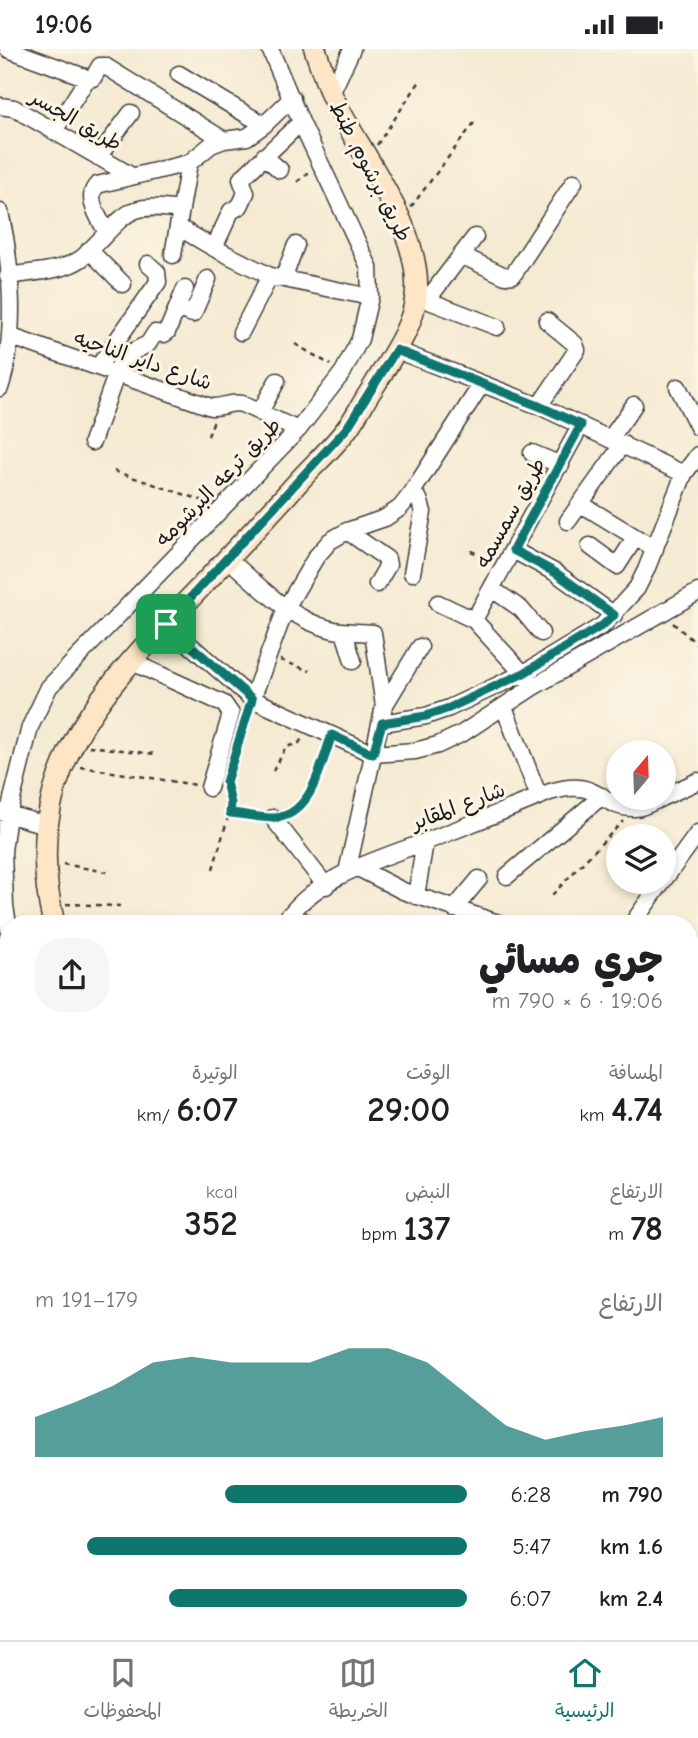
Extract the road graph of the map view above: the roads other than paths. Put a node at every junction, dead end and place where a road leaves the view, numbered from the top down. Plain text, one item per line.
1 (8, 49) edge
2 (271, 49) edge
3 (315, 49) edge
4 (352, 49) edge
5 (179, 75) dead end
6 (87, 79) junction
7 (331, 94) junction
8 (292, 99) junction
9 (0, 106) edge
10 (131, 113) dead end
11 (301, 122) junction
12 (264, 125) junction
13 (54, 131) junction
14 (224, 140) junction
15 (264, 156) junction
16 (99, 157) junction
17 (189, 163) junction
18 (280, 170) dead end
19 (130, 175) junction
20 (574, 182) dead end
21 (0, 212) edge
22 (179, 218) junction
23 (107, 233) junction
24 (475, 237) dead end
25 (296, 245) dead end
26 (214, 248) junction
27 (89, 250) junction
28 (173, 254) dead end
29 (461, 255) junction
30 (148, 264) dead end
31 (8, 276) junction
32 (277, 277) junction
33 (208, 279) dead end
34 (123, 284) dead end
35 (184, 289) dead end
36 (370, 297) junction
37 (422, 297) junction
38 (177, 309) junction
39 (547, 321) dead end
40 (498, 327) dead end
41 (241, 332) dead end
42 (12, 337) junction
43 (396, 350) junction
44 (98, 367) junction
45 (116, 374) junction
46 (277, 381) dead end
47 (481, 385) junction
48 (0, 387) edge
49 (678, 387) dead end
50 (634, 405) dead end
51 (539, 406) junction
52 (260, 412) junction
53 (581, 425) junction
54 (698, 427) edge
55 (298, 430) junction
56 (92, 442) dead end
57 (617, 442) junction
58 (531, 453) dead end
59 (698, 455) edge
60 (561, 465) junction
61 (684, 474) junction
62 (411, 494) junction
63 (581, 504) junction
64 (568, 521) dead end
65 (347, 531) junction
66 (635, 538) junction
67 (590, 547) dead end
68 (654, 549) junction
69 (513, 550) junction
70 (228, 559) junction
71 (412, 573) dead end
72 (377, 584) dead end
73 (492, 589) junction
74 (698, 592) edge
75 (438, 603) dead end
76 (286, 608) junction
77 (614, 615) junction
78 (474, 620) junction
79 (166, 624) junction
80 (344, 632) junction
81 (541, 633) dead end
82 (420, 647) dead end
83 (130, 661) junction
84 (353, 661) dead end
85 (524, 673) junction
86 (533, 687) junction
87 (252, 699) junction
88 (384, 706) junction
89 (504, 707) junction
90 (382, 723) junction
91 (373, 754) junction
92 (698, 781) edge
93 (209, 788) road end
94 (676, 791) edge
95 (602, 796) junction
96 (539, 797) junction
97 (606, 798) edge
98 (4, 814) edge
99 (274, 818) road end
100 (46, 825) junction
101 (698, 833) edge
102 (425, 842) junction
103 (676, 863) edge
104 (353, 870) junction
105 (507, 876) dead end
106 (479, 879) dead end
107 (326, 885) junction
108 (654, 894) edge
109 (416, 896) junction
110 (454, 909) junction
111 (6, 915) edge
112 (52, 915) edge
113 (292, 915) edge
114 (473, 915) edge
115 (638, 915) edge

1 - 6 street
2 - 8 street, طريق ترعه البرشومه
3 - 7 main road, طريق برشوم, طنط
4 - 7 street
5 - 12 street
6 - 13 street
6 - 14 street
7 - 37 main road, طريق برشوم, طنط
8 - 11 street, طريق ترعه البرشومه
8 - 12 street
9 - 13 street, طريق الجسر
10 - 16 street
11 - 15 street
11 - 36 street, طريق ترعه البرشومه
12 - 14 street
13 - 16 street, طريق الجسر
14 - 17 street
15 - 18 street
15 - 26 street
16 - 19 street, طريق الجسر
17 - 19 street
17 - 22 street
19 - 23 street
20 - 29 street
21 - 31 street
22 - 23 street
22 - 26 street
22 - 28 street
23 - 27 street
24 - 29 street
25 - 32 street
26 - 32 street
27 - 31 street
27 - 34 street
29 - 37 street
30 - 44 street
31 - 42 street
32 - 36 street
32 - 41 street
33 - 38 street
35 - 38 street
36 - 55 street, طريق ترعه البرشومه
37 - 40 street
37 - 43 main road, طريق برشوم, طنط
38 - 45 street
39 - 51 street
42 - 44 street, شارع داير الناحيه
42 - 48 street
43 - 47 street
43 - 70 main road, طريق برشوم, طنط
44 - 45 street, شارع داير الناحيه
45 - 52 street, شارع داير الناحيه
45 - 56 street
46 - 52 street
47 - 51 street
47 - 62 street
49 - 54 street
50 - 57 street
51 - 53 street
52 - 55 street, شارع داير الناحيه
53 - 57 street
53 - 60 street, طريق سمسمه
55 - 98 street, طريق ترعه البرشومه
57 - 61 street
57 - 63 street
58 - 60 street
59 - 61 street
60 - 69 street, طريق سمسمه
61 - 68 street
62 - 65 street
62 - 71 street
63 - 64 street
63 - 66 street
65 - 72 street
65 - 76 street
66 - 67 street
66 - 68 street
68 - 77 street
69 - 73 street, طريق سمسمه
69 - 77 street
70 - 76 street
70 - 79 main road, طريق برشوم, طنط
73 - 78 street, طريق سمسمه
73 - 81 street
74 - 86 street
75 - 78 street
76 - 80 street
76 - 87 street
77 - 85 street
78 - 85 street
79 - 83 main road, طريق برشوم, طنط
79 - 87 street
80 - 84 street
80 - 88 street
82 - 88 street
83 - 93 street
83 - 100 main road, طريق برشوم, طنط
85 - 86 street
85 - 90 street
86 - 89 street
87 - 91 street
88 - 90 street
89 - 91 street
89 - 96 street
90 - 91 street
91 - 104 street
92 - 94 street
95 - 96 street, شارع المقابر
95 - 97 street, شارع المقابر
95 - 105 street
96 - 102 street, شارع المقابر
98 - 100 street
98 - 111 street, طريق ترعه البرشومه
99 - 107 street
100 - 112 main road, طريق برشوم, طنط
101 - 103 street
102 - 104 street, شارع المقابر
102 - 109 street
104 - 107 street, شارع المقابر
104 - 109 street
106 - 110 street
107 - 113 street, شارع المقابر
108 - 115 street
109 - 110 street
110 - 114 street

